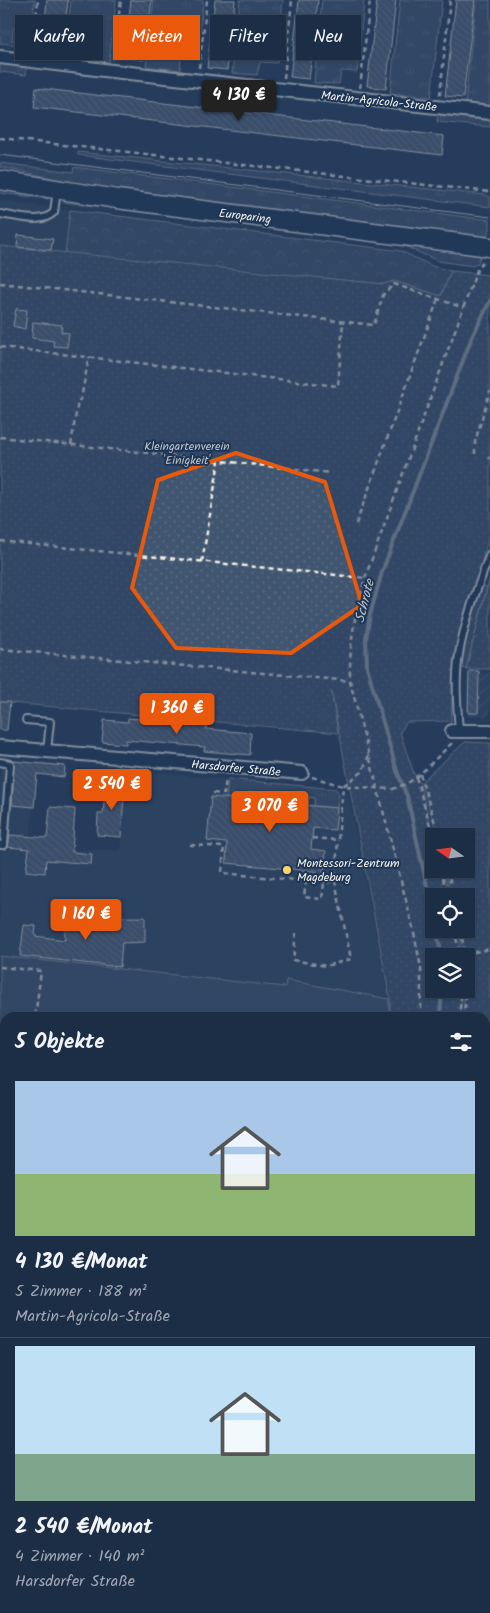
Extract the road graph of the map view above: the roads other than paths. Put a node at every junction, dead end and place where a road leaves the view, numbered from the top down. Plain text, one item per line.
1 (0, 57) edge
2 (490, 113) edge
3 (0, 180) edge
4 (57, 189) junction
5 (0, 214) edge
6 (490, 247) edge
7 (490, 554) edge
8 (26, 720) dead end
9 (456, 731) joint
10 (490, 732) edge
11 (0, 747) edge
12 (47, 751) junction
13 (0, 762) edge
14 (302, 773) road end
15 (0, 845) edge

1 - 2 street, Martin-Agricola-Straße
3 - 4 main road, Europaring
4 - 5 lane
4 - 6 main road, Europaring
7 - 9 lane
8 - 12 lane
9 - 10 street
11 - 12 street, Harsdorfer Straße
12 - 14 street, Harsdorfer Straße
13 - 15 lane

